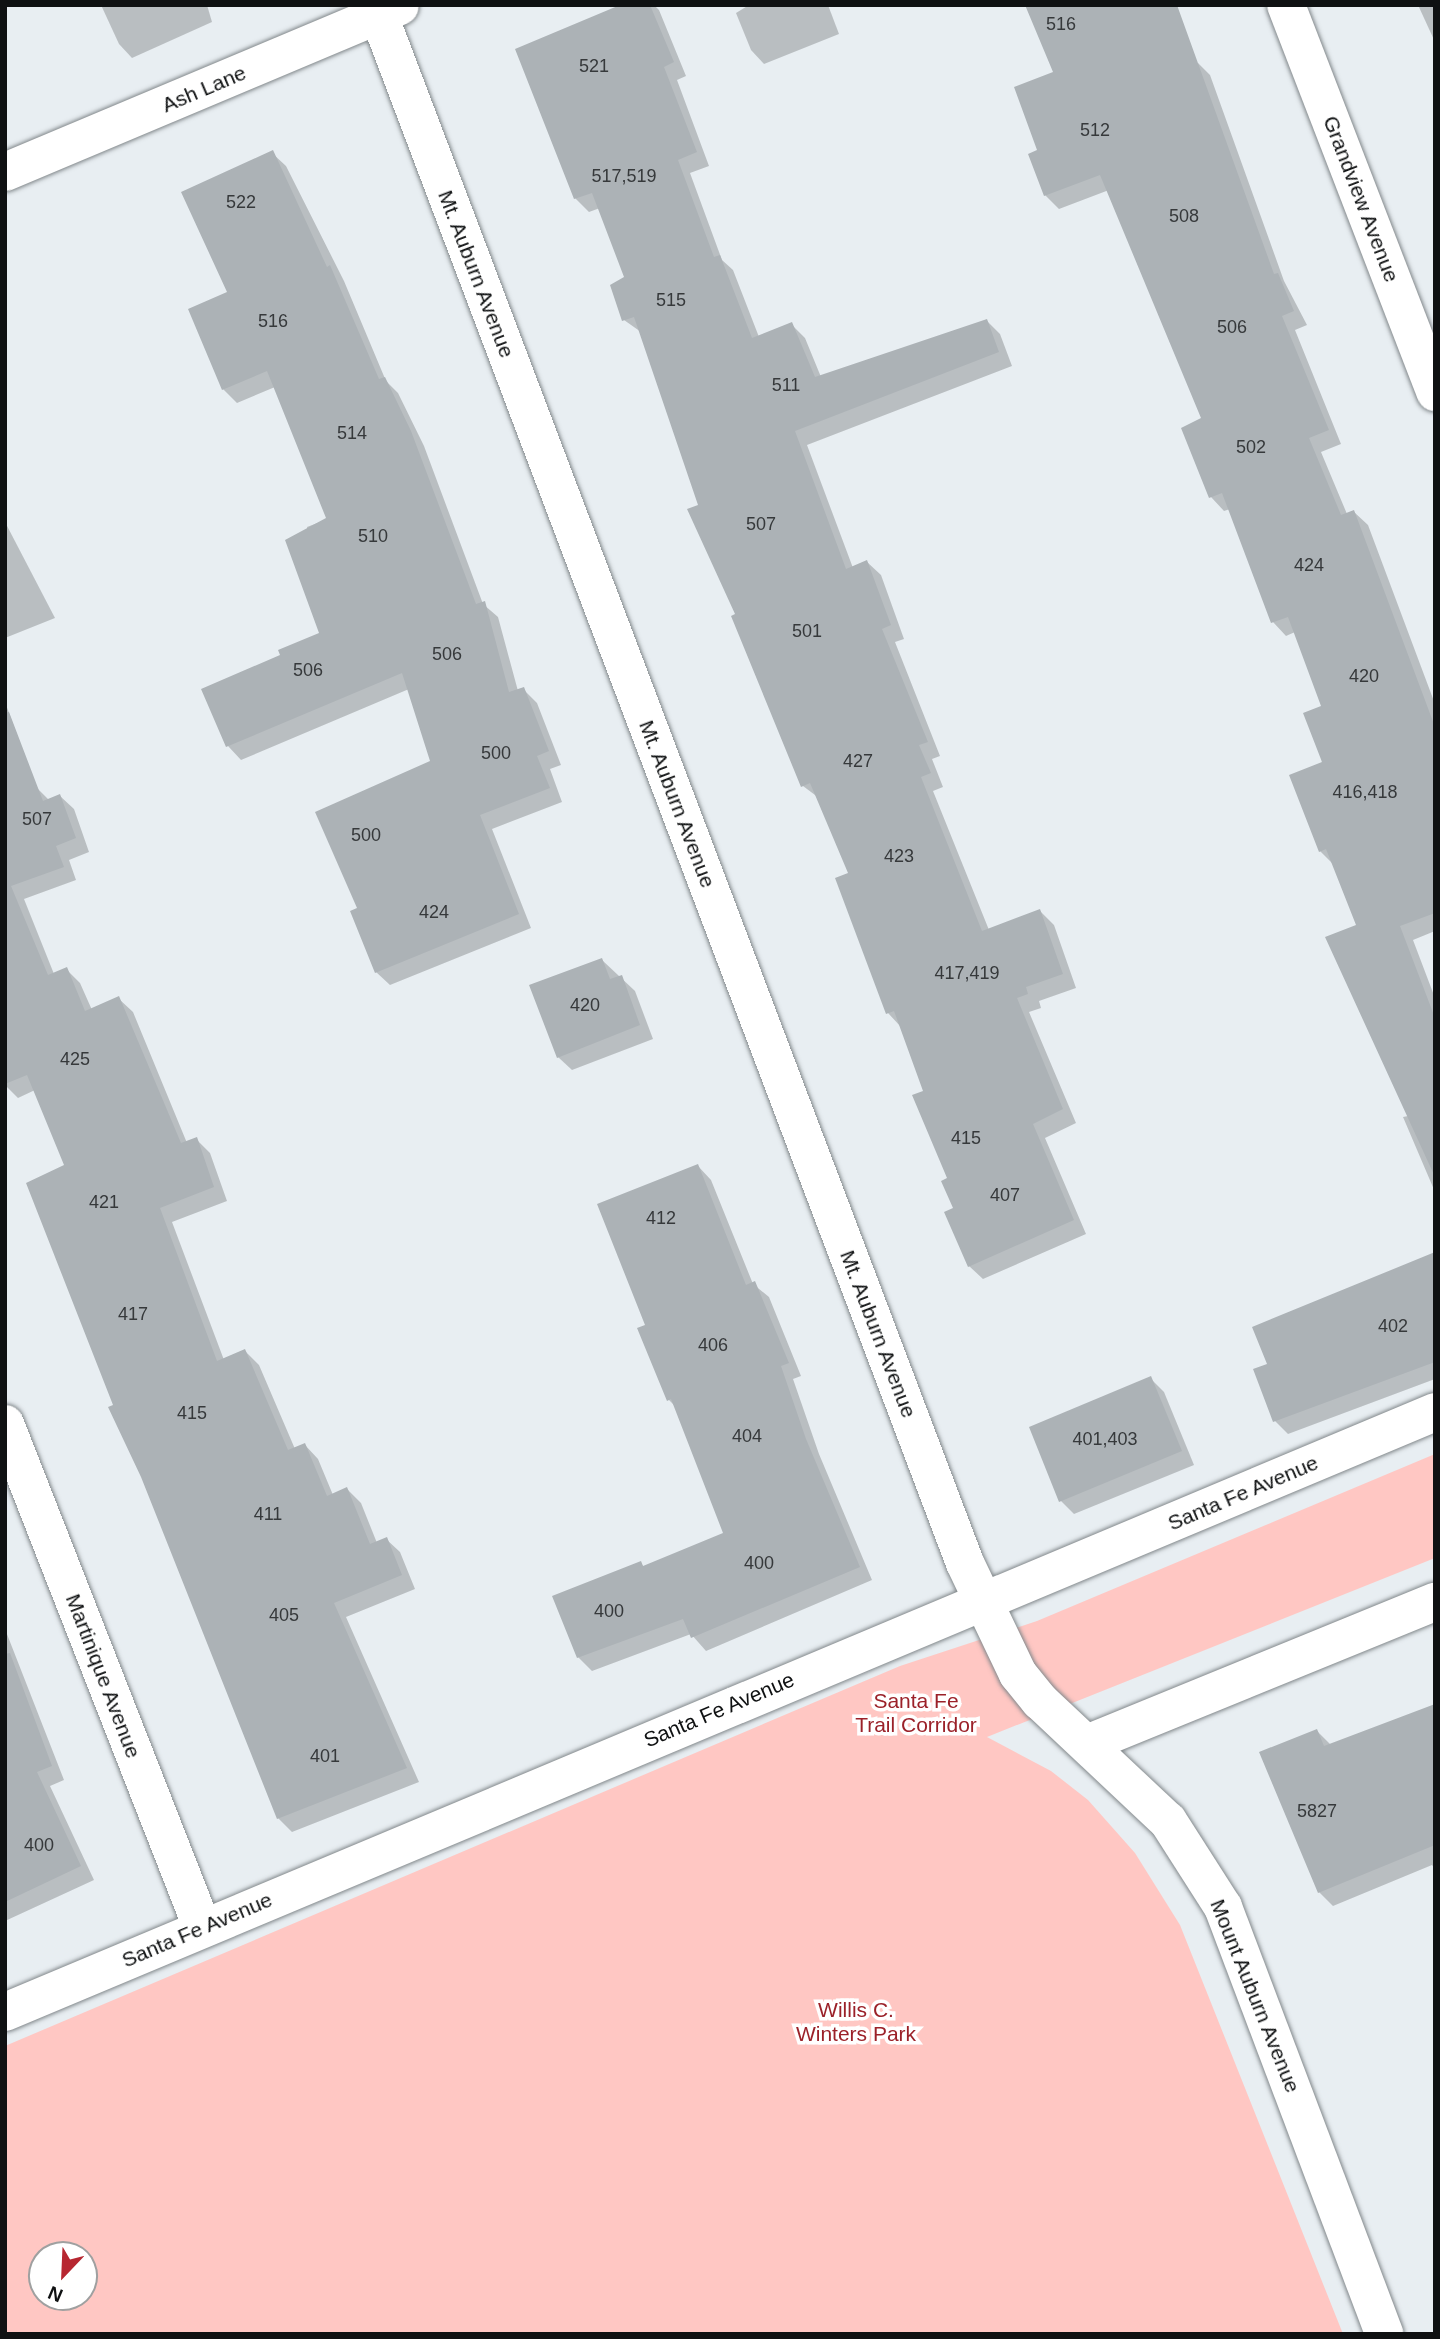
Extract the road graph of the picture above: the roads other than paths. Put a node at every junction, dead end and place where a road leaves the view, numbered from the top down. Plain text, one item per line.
1 (1286, 5) edge
2 (385, 9) edge
3 (5, 172) edge
4 (1435, 392) edge
5 (1435, 1412) edge
6 (5, 1423) edge
7 (982, 1602) junction
8 (1435, 1602) edge
9 (1089, 1743) junction
10 (202, 1927) junction
11 (5, 2012) edge
12 (1384, 2334) edge

1 - 4 street, Grandview Avenue
2 - 3 street, Ash Lane
2 - 7 street, Mt. Auburn Avenue
5 - 7 street, Santa Fe Avenue
6 - 10 street, Martinique Avenue
7 - 9 street, Mount Auburn Avenue
7 - 10 street, Santa Fe Avenue
8 - 9 street
9 - 12 street, Mount Auburn Avenue
10 - 11 street, Santa Fe Avenue

